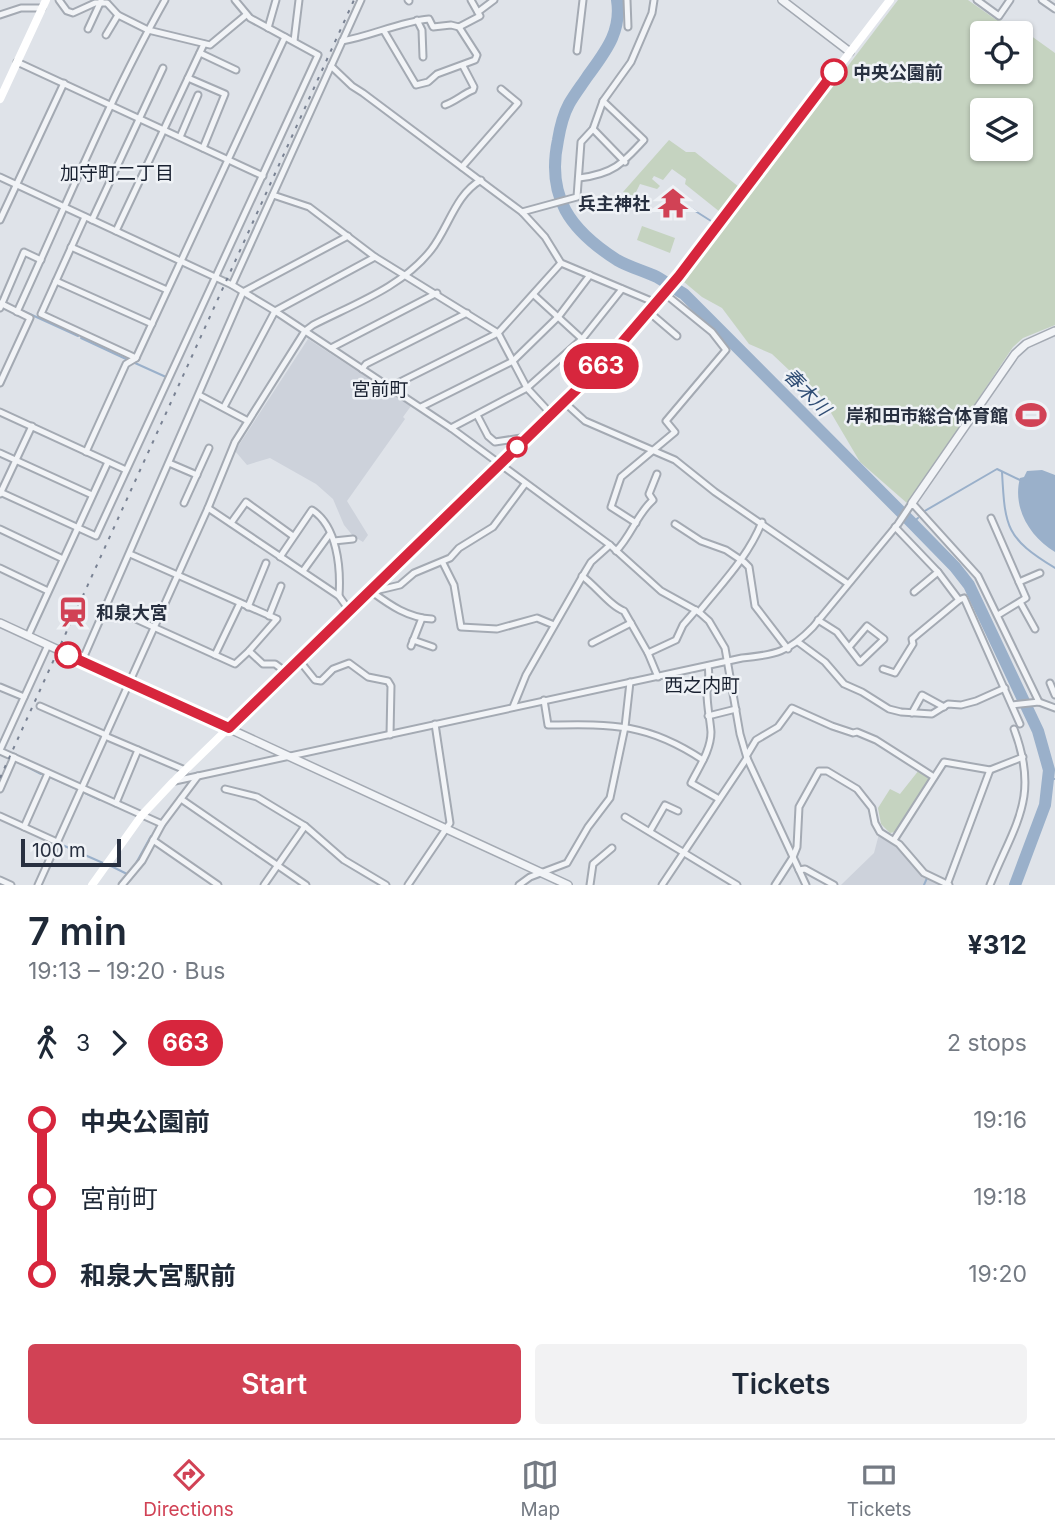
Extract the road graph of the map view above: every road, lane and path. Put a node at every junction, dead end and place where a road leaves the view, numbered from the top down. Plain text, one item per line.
1 (59, 0) edge
2 (165, 0) edge
3 (235, 0) edge
4 (276, 0) edge
5 (299, 0) edge
6 (361, 0) edge
7 (471, 0) edge
8 (494, 0) edge
9 (583, 0) edge
10 (627, 0) edge
11 (654, 0) edge
12 (782, 0) edge
13 (890, 0) edge
14 (977, 0) edge
15 (1010, 0) edge
16 (1042, 0) edge
17 (101, 1) edge
18 (44, 4) edge
19 (1055, 9) edge
20 (478, 12) junction
21 (0, 15) edge
22 (118, 15) junction
23 (246, 15) junction
24 (417, 20) junction
25 (459, 27) junction
26 (628, 27) dead end
27 (268, 28) junction
28 (88, 29) dead end
29 (148, 30) junction
30 (384, 31) junction
31 (109, 32) dead end
32 (285, 37) junction
33 (294, 41) junction
34 (342, 41) junction
35 (204, 44) junction
36 (577, 51) dead end
37 (850, 52) junction
38 (200, 53) junction
39 (423, 57) dead end
40 (17, 62) junction
41 (331, 66) junction
42 (463, 66) junction
43 (163, 68) dead end
44 (236, 70) dead end
45 (188, 78) junction
46 (64, 83) junction
47 (501, 89) dead end
48 (198, 95) dead end
49 (0, 99) edge
50 (603, 101) junction
51 (445, 105) dead end
52 (112, 107) junction
53 (138, 118) junction
54 (593, 129) junction
55 (164, 130) junction
56 (180, 137) junction
57 (203, 148) junction
58 (227, 159) junction
59 (625, 162) junction
60 (462, 167) junction
61 (263, 176) junction
62 (0, 177) edge
63 (579, 178) junction
64 (481, 180) junction
65 (15, 185) junction
66 (273, 195) junction
67 (65, 208) junction
68 (522, 212) junction
69 (88, 218) junction
70 (0, 220) edge
71 (116, 231) junction
72 (348, 236) junction
73 (71, 247) junction
74 (375, 257) junction
75 (41, 260) junction
76 (181, 261) junction
77 (561, 262) junction
78 (405, 274) junction
79 (590, 275) junction
80 (217, 278) junction
81 (56, 281) junction
82 (232, 285) junction
83 (622, 289) junction
84 (167, 290) junction
85 (243, 292) junction
86 (665, 292) junction
87 (437, 293) junction
88 (534, 295) junction
89 (656, 303) junction
90 (1, 305) edge
91 (275, 311) junction
92 (17, 312) junction
93 (649, 312) junction
94 (467, 313) junction
95 (559, 316) junction
96 (152, 324) junction
97 (305, 331) junction
98 (1055, 331) edge
99 (498, 332) junction
100 (677, 336) dead end
101 (583, 338) junction
102 (331, 348) junction
103 (136, 358) junction
104 (513, 361) junction
105 (606, 361) junction
106 (362, 369) junction
107 (0, 383) edge
108 (390, 387) junction
109 (527, 388) junction
110 (199, 395) junction
111 (564, 402) junction
112 (224, 407) junction
113 (421, 407) junction
114 (0, 412) edge
115 (551, 414) junction
116 (477, 415) junction
117 (248, 421) junction
118 (32, 426) junction
119 (451, 428) junction
120 (527, 437) junction
121 (209, 448) dead end
122 (652, 451) junction
123 (86, 452) junction
124 (0, 453) edge
125 (16, 460) junction
126 (108, 462) junction
127 (169, 463) junction
128 (499, 464) junction
129 (126, 470) junction
130 (657, 474) dead end
131 (197, 475) junction
132 (525, 484) junction
133 (0, 493) edge
134 (92, 495) junction
135 (184, 503) dead end
136 (911, 505) junction
137 (208, 508) junction
138 (991, 518) dead end
139 (762, 522) junction
140 (231, 523) junction
141 (636, 523) junction
142 (675, 524) dead end
143 (896, 526) junction
144 (77, 528) junction
145 (0, 529) edge
146 (329, 535) junction
147 (293, 536) junction
148 (353, 539) dead end
149 (334, 541) junction
150 (610, 545) junction
151 (616, 551) junction
152 (130, 554) junction
153 (280, 557) junction
154 (63, 559) junction
155 (741, 559) junction
156 (443, 563) junction
157 (266, 564) dead end
158 (0, 568) edge
159 (303, 571) junction
160 (938, 572) junction
161 (1040, 573) dead end
162 (177, 576) junction
163 (582, 576) junction
164 (1019, 582) junction
165 (847, 583) junction
166 (281, 586) dead end
167 (48, 591) junction
168 (370, 591) junction
169 (914, 592) dead end
170 (338, 596) junction
171 (959, 600) junction
172 (1020, 602) junction
173 (240, 603) junction
174 (107, 606) junction
175 (248, 607) junction
176 (349, 610) junction
177 (697, 611) junction
178 (998, 615) junction
179 (269, 616) junction
180 (422, 618) junction
181 (432, 619) dead end
182 (818, 620) junction
183 (631, 623) junction
184 (0, 624) edge
185 (554, 625) junction
186 (153, 627) junction
187 (1035, 629) dead end
188 (28, 636) junction
189 (798, 642) junction
190 (592, 643) dead end
191 (48, 645) junction
192 (850, 646) junction
193 (433, 647) dead end
194 (788, 649) junction
195 (249, 651) junction
196 (648, 653) junction
197 (215, 655) junction
198 (299, 660) junction
199 (82, 661) junction
200 (728, 662) junction
201 (708, 666) junction
202 (883, 669) dead end
203 (286, 672) junction
204 (658, 677) junction
205 (130, 682) junction
206 (630, 682) junction
207 (1050, 683) dead end
208 (0, 687) edge
209 (1004, 688) junction
210 (1055, 695) edge
211 (24, 697) junction
212 (544, 700) junction
213 (1037, 702) junction
214 (1014, 705) junction
215 (40, 706) dead end
216 (1055, 706) edge
217 (513, 707) junction
218 (944, 707) junction
219 (736, 709) junction
220 (912, 713) junction
221 (708, 716) junction
222 (435, 724) junction
223 (1020, 724) dead end
224 (625, 727) junction
225 (229, 728) junction
226 (1014, 729) dead end
227 (106, 735) junction
228 (390, 735) junction
229 (138, 750) junction
230 (0, 751) edge
231 (747, 756) junction
232 (14, 757) junction
233 (292, 757) junction
234 (1023, 757) junction
235 (702, 760) junction
236 (990, 770) junction
237 (185, 771) junction
238 (48, 773) junction
239 (198, 776) junction
240 (934, 777) junction
241 (174, 781) junction
242 (82, 788) junction
243 (0, 789) edge
244 (225, 789) dead end
245 (181, 799) junction
246 (719, 799) junction
247 (116, 803) junction
248 (678, 811) dead end
249 (142, 815) junction
250 (0, 816) edge
251 (625, 817) dead end
252 (162, 824) junction
253 (305, 826) junction
254 (24, 827) junction
255 (447, 829) junction
256 (650, 831) junction
257 (153, 840) junction
258 (894, 840) junction
259 (57, 842) junction
260 (611, 848) dead end
261 (683, 852) junction
262 (793, 857) junction
263 (277, 865) junction
264 (799, 870) junction
265 (542, 873) junction
266 (0, 880) edge
267 (557, 883) edge
268 (126, 884) edge
269 (11, 885) edge
270 (38, 885) edge
271 (92, 885) edge
272 (218, 885) edge
273 (264, 885) edge
274 (306, 885) edge
275 (386, 885) edge
276 (408, 885) edge
277 (519, 885) edge
278 (568, 885) edge
279 (590, 885) edge
280 (663, 885) edge
281 (737, 885) edge
282 (775, 885) edge
283 (806, 885) edge
284 (834, 885) edge
285 (948, 885) edge
286 (990, 885) edge

1 - 17 street
2 - 29 street
3 - 23 street
4 - 27 street
5 - 33 street
6 - 34 street
7 - 20 street
8 - 20 street
9 - 36 street
10 - 26 street
11 - 50 street
12 - 37 street
13 - 37 main road
14 - 15 street
16 - 19 street
17 - 22 street
17 - 28 street
18 - 21 street
18 - 40 main road
20 - 25 street
22 - 29 street
22 - 31 street
23 - 27 street
23 - 35 street
24 - 25 street
24 - 30 street
24 - 39 street
25 - 42 street
27 - 32 street
29 - 35 street
29 - 52 street
30 - 34 street
30 - 42 street
32 - 33 street
32 - 58 street
33 - 61 street
34 - 41 street
35 - 38 street
37 - 86 main road
38 - 44 street
38 - 45 street
40 - 46 street
40 - 49 main road
41 - 60 street
41 - 66 street
42 - 51 street
43 - 53 street
45 - 55 street
45 - 57 street
46 - 52 street
46 - 65 street
47 - 60 street
48 - 56 street
50 - 54 street
50 - 59 street
52 - 53 street
52 - 67 street
53 - 55 street
53 - 69 street
54 - 59 street
54 - 63 street
55 - 56 street
55 - 71 street
56 - 57 street
57 - 58 street
58 - 61 street
58 - 76 street
59 - 63 street
60 - 64 street
61 - 80 street
62 - 65 street
63 - 68 street
64 - 68 street
64 - 78 street
65 - 67 street
65 - 70 street
66 - 72 street
66 - 82 street
67 - 69 street
67 - 75 street
68 - 77 street
69 - 71 street
69 - 73 street
71 - 76 street
72 - 74 street
72 - 85 street
73 - 81 street
73 - 84 street
74 - 78 street
74 - 91 street
75 - 90 street
75 - 92 street
76 - 80 street
76 - 84 street
77 - 79 street
77 - 88 street
78 - 87 street
78 - 97 street
79 - 83 street
79 - 95 street
80 - 82 street
80 - 129 street
81 - 96 street
81 - 103 street
82 - 85 street
83 - 89 street
83 - 101 street
84 - 96 street
85 - 91 street
85 - 110 street
86 - 89 main road
86 - 122 street
87 - 94 street
87 - 102 street
88 - 95 street
88 - 99 street
89 - 93 main road
90 - 92 street
91 - 97 street
91 - 112 street
92 - 107 street
93 - 100 street
93 - 105 main road
94 - 99 street
94 - 106 street
95 - 101 street
95 - 104 street
96 - 103 street
97 - 102 street
97 - 117 street
98 - 136 street
99 - 104 street
99 - 108 street
101 - 105 street
101 - 109 street
102 - 106 street
103 - 123 street
104 - 109 street
104 - 113 street
105 - 111 main road
106 - 108 street
108 - 113 street
109 - 115 street
109 - 116 street
110 - 112 street
110 - 127 street
111 - 115 main road
111 - 122 street
112 - 117 street
113 - 119 street
114 - 118 street
115 - 120 main road
116 - 119 street
116 - 120 street
117 - 137 street
118 - 123 street
118 - 125 street
119 - 128 street
120 - 128 main road
121 - 131 street
122 - 139 street
122 - 141 street
123 - 126 street
124 - 125 street
125 - 133 street
125 - 134 street
126 - 129 street
126 - 134 street
127 - 131 street
127 - 152 street
128 - 132 street
128 - 168 main road
129 - 144 street
130 - 141 street
131 - 135 street
132 - 150 street
132 - 156 street
133 - 144 street
134 - 144 street
136 - 143 street
136 - 178 street
137 - 140 street
137 - 162 street
138 - 164 street
139 - 155 street
139 - 165 street
140 - 147 street
140 - 153 street
141 - 151 street
142 - 155 street
143 - 160 street
143 - 165 street
144 - 154 street
145 - 154 street
146 - 147 street
146 - 149 street
146 - 159 street
147 - 153 street
148 - 149 street
149 - 170 street
150 - 151 street
150 - 163 street
151 - 177 street
152 - 162 street
152 - 174 street
153 - 159 street
154 - 167 street
155 - 177 street
155 - 194 street
156 - 168 street
156 - 185 street
157 - 175 street
158 - 167 street
159 - 170 street
160 - 169 street
160 - 171 street
161 - 164 street
162 - 173 street
162 - 186 street
163 - 183 street
163 - 185 street
164 - 172 street
165 - 182 street
166 - 179 street
167 - 188 street
168 - 176 main road
168 - 180 street
170 - 176 street
171 - 202 street
171 - 209 street
172 - 178 street
172 - 187 street
173 - 175 street
173 - 197 street
174 - 186 street
174 - 199 street
175 - 179 street
176 - 198 main road
177 - 196 street
177 - 200 street
178 - 213 street
179 - 195 street
180 - 181 street
180 - 193 street
182 - 189 street
182 - 192 street
183 - 190 street
183 - 196 street
184 - 188 street
185 - 217 street
186 - 197 street
186 - 205 street
188 - 191 street
189 - 194 street
189 - 220 street
191 - 199 street
191 - 211 street
192 - 192 street
194 - 200 street
195 - 197 street
195 - 203 street
196 - 204 street
198 - 203 main road
198 - 228 street
199 - 205 street
200 - 201 street
200 - 219 street
201 - 204 street
201 - 221 street
203 - 225 main road
204 - 206 street
205 - 225 street
205 - 227 street
206 - 212 street
206 - 224 street
207 - 210 street
208 - 211 street
209 - 214 street
209 - 218 street
211 - 230 street
212 - 217 street
212 - 224 street
213 - 214 street
213 - 216 street
214 - 223 street
215 - 227 street
217 - 222 street
218 - 220 street
218 - 220 street
219 - 221 street
219 - 231 street
221 - 235 street
222 - 228 street
222 - 255 street
224 - 235 street
224 - 265 street
225 - 233 street
225 - 237 main road
226 - 234 street
227 - 229 street
227 - 242 street
228 - 233 street
229 - 237 street
229 - 247 street
230 - 232 street
231 - 240 street
231 - 246 street
231 - 262 street
232 - 238 street
232 - 243 street
233 - 239 street
233 - 255 street
234 - 236 street
234 - 286 street
235 - 246 street
236 - 240 street
236 - 285 street
237 - 241 main road
238 - 242 street
238 - 254 street
239 - 241 street
239 - 245 street
240 - 258 street
241 - 249 main road
242 - 247 street
242 - 259 street
244 - 253 street
245 - 252 street
245 - 263 street
246 - 261 street
247 - 249 street
248 - 256 street
249 - 252 street
249 - 271 main road
250 - 254 street
251 - 256 street
252 - 257 street
253 - 263 street
253 - 275 street
254 - 259 street
255 - 265 street
255 - 276 street
256 - 261 street
257 - 268 street
257 - 272 street
258 - 262 street
258 - 285 street
259 - 270 street
260 - 279 street
261 - 280 street
261 - 281 street
262 - 264 street
262 - 282 street
263 - 273 street
263 - 274 street
264 - 283 street
264 - 284 street
265 - 267 street
265 - 277 street
266 - 269 street
267 - 278 street

